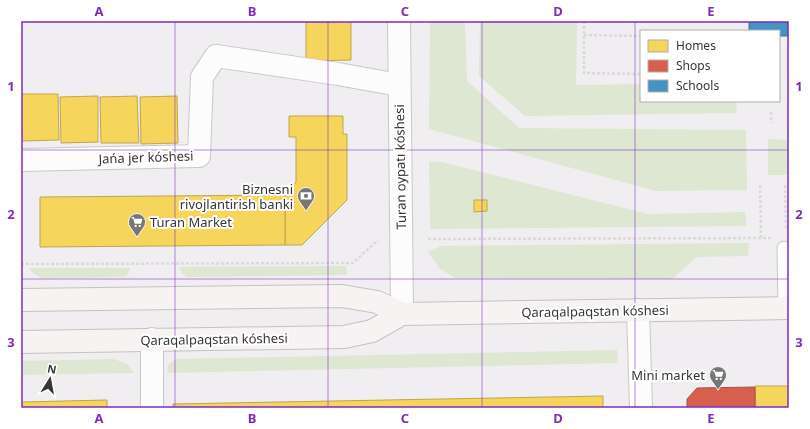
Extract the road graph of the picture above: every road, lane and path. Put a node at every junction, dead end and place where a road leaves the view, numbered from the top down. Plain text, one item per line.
1 (400, 21) edge
2 (584, 21) edge
3 (584, 35) junction
4 (640, 36) edge
5 (640, 74) edge
6 (399, 85) junction
7 (771, 112) dead end
8 (771, 123) dead end
9 (21, 160) edge
10 (760, 185) dead end
11 (785, 185) dead end
12 (761, 238) junction
13 (774, 238) dead end
14 (428, 239) dead end
15 (379, 240) dead end
16 (785, 243) joint
17 (21, 264) edge
18 (21, 300) edge
19 (787, 308) edge
20 (638, 310) junction
21 (402, 314) junction
22 (152, 340) junction
23 (21, 342) edge
24 (152, 408) edge
25 (641, 408) edge

1 - 6 street, Turan oypatı kóshesi
2 - 3 path
3 - 4 path
3 - 5 path
6 - 9 street, Jańa jer kóshesi
6 - 21 street, Turan oypatı kóshesi
7 - 8 path
10 - 12 path
11 - 16 path
12 - 13 path
12 - 14 path
15 - 17 path
16 - 19 lane
18 - 21 main road, Qaraqalpaqstan kóshesi
19 - 20 main road, Qaraqalpaqstan kóshesi
20 - 21 main road, Qaraqalpaqstan kóshesi
20 - 25 street
21 - 22 main road, Qaraqalpaqstan kóshesi
22 - 23 main road, Qaraqalpaqstan kóshesi
22 - 24 street

